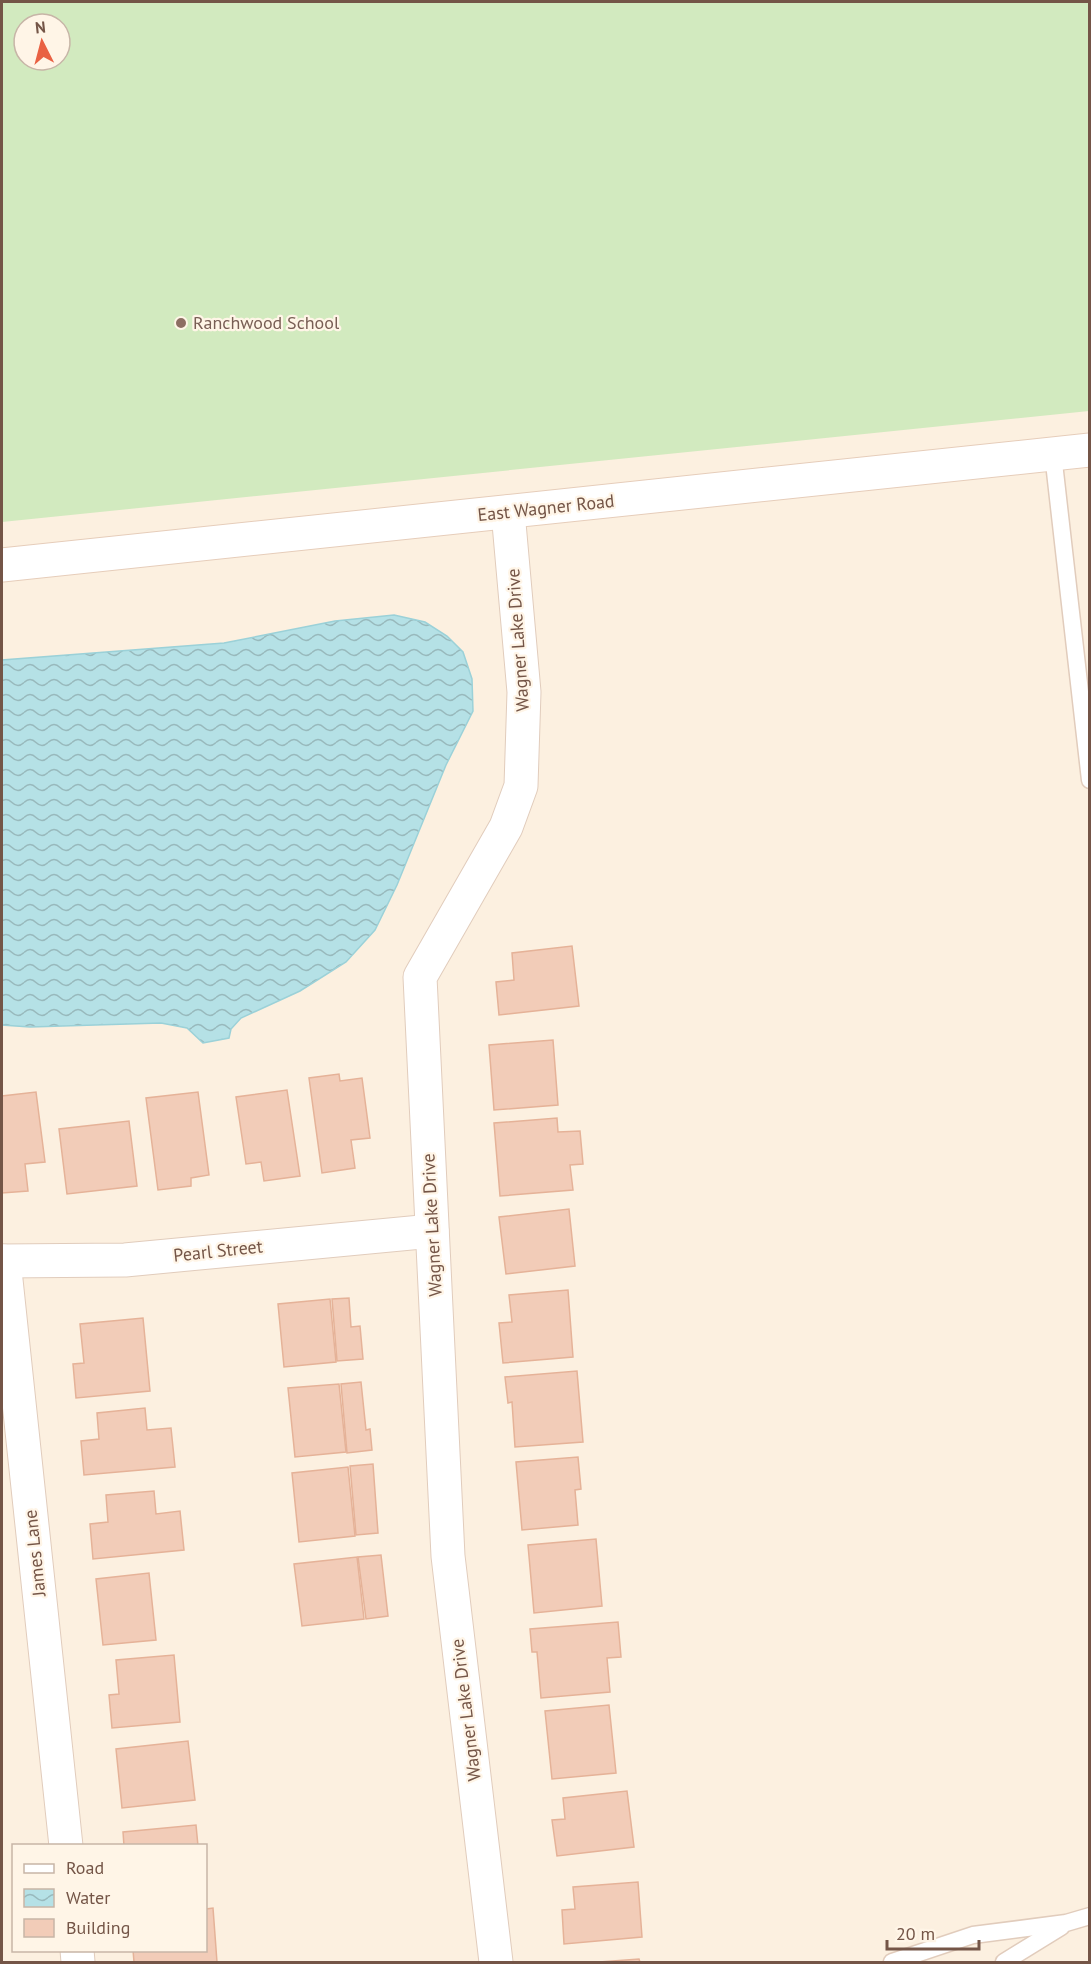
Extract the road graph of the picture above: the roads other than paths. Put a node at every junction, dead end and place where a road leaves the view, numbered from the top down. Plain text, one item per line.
1 (1089, 450) edge
2 (1053, 454) junction
3 (508, 512) junction
4 (2, 565) edge
5 (1089, 780) edge
6 (432, 1231) junction
7 (3, 1261) edge
8 (66, 1844) edge
9 (1089, 1916) edge
10 (1066, 1923) junction
11 (496, 1962) edge
12 (892, 1962) edge
13 (1004, 1962) edge

1 - 2 street, East Wagner Road
2 - 3 street, East Wagner Road
2 - 5 lane
3 - 4 street, East Wagner Road
3 - 6 street, Wagner Lake Drive
6 - 7 street, Pearl Street
6 - 11 street, Wagner Lake Drive
7 - 8 street, James Lane
9 - 10 lane
10 - 12 lane
10 - 13 lane

